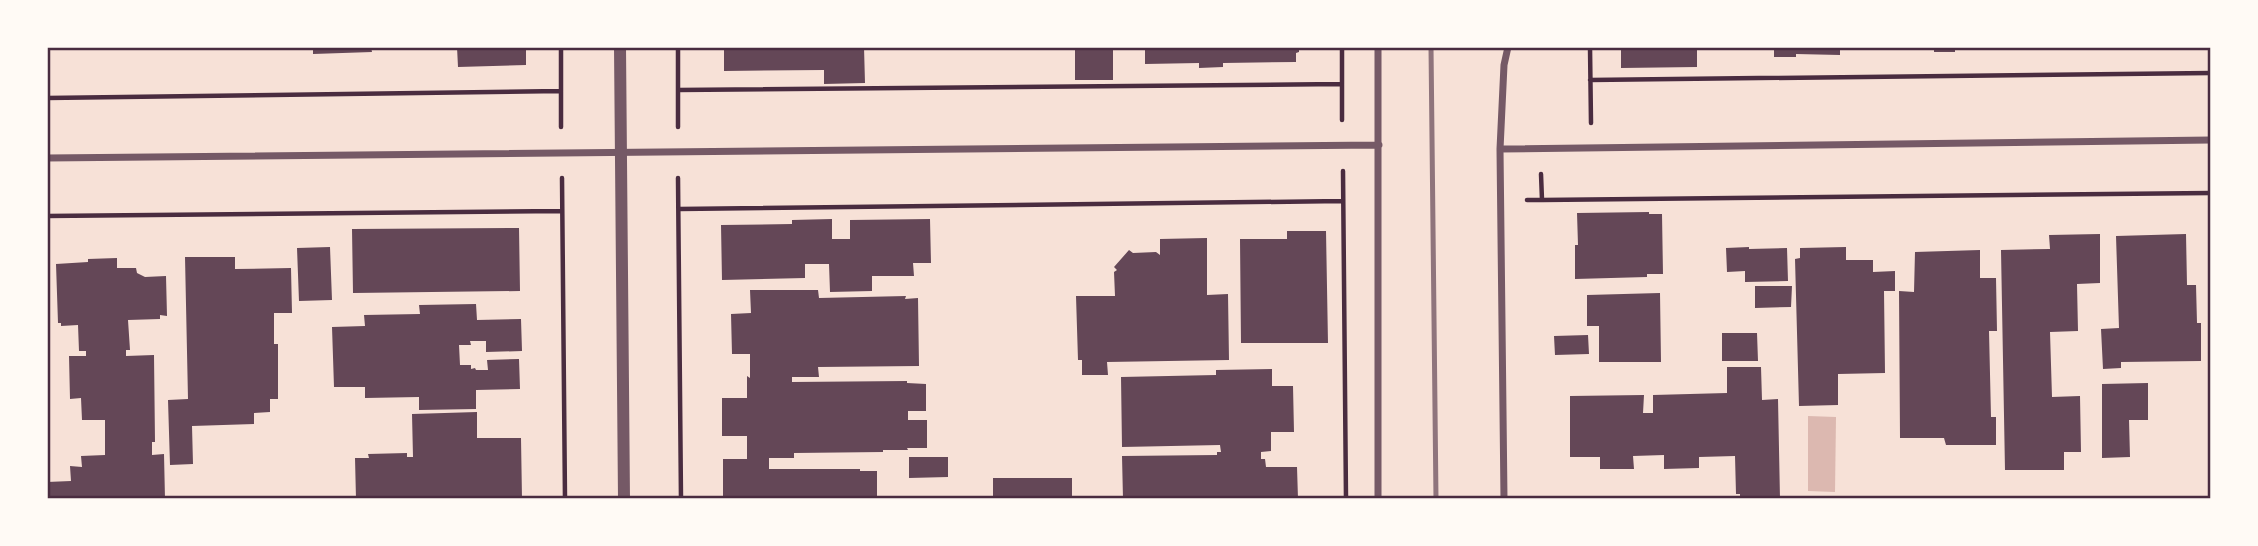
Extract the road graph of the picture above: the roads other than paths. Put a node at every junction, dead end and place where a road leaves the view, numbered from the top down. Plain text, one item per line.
1 (620, 47) edge
2 (1378, 47) edge
3 (1508, 47) edge
4 (2211, 140) edge
5 (1379, 145) junction
6 (1500, 149) junction
7 (621, 152) junction
8 (47, 158) edge
9 (624, 499) edge
10 (1378, 499) edge
11 (1504, 499) edge

1 - 7 street
2 - 5 street
3 - 6 street
4 - 6 street
5 - 7 street
5 - 10 street
6 - 11 street
7 - 8 street
7 - 9 street

